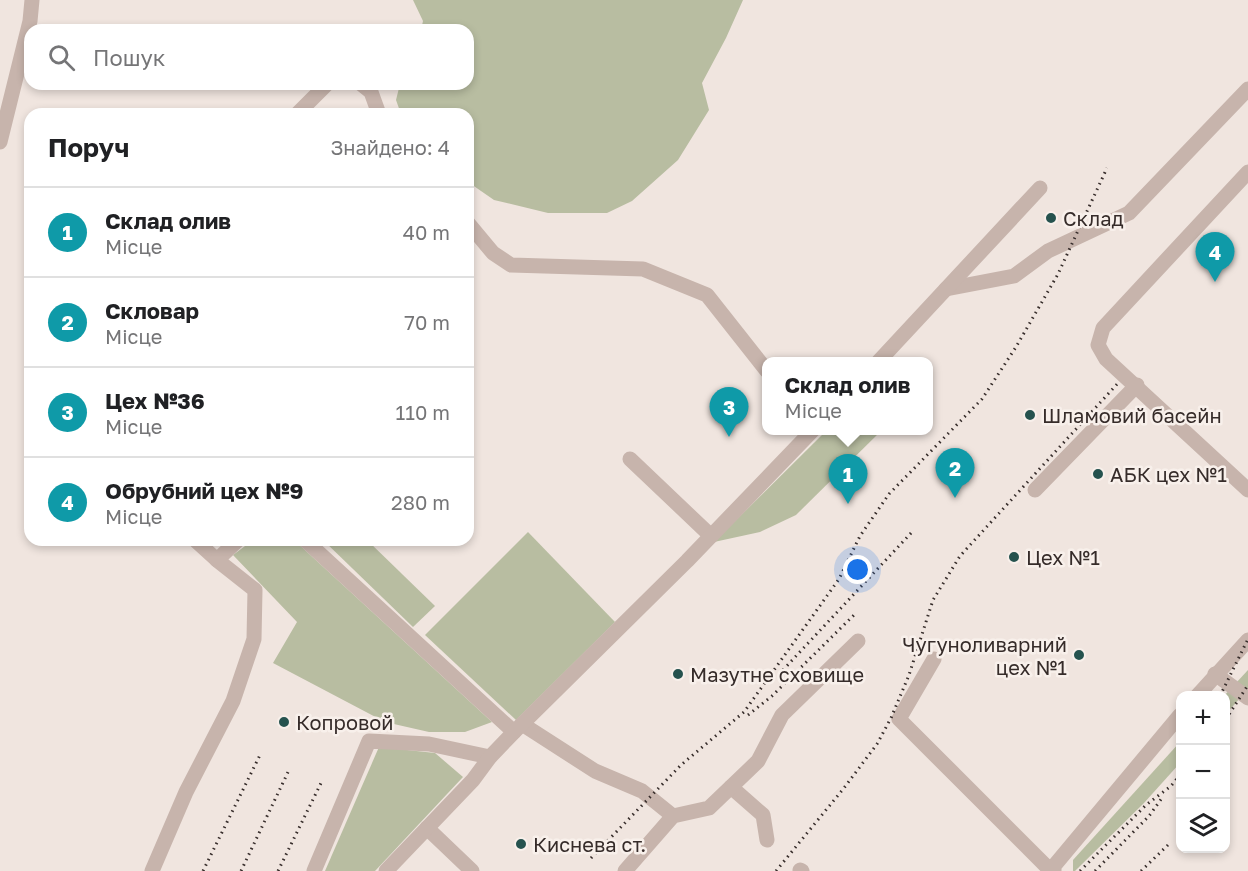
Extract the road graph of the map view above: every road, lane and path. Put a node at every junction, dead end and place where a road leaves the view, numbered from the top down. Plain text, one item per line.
1 (32, 0) edge
2 (29, 24) edge
3 (24, 45) edge
4 (1248, 89) edge
5 (321, 90) edge
6 (368, 90) edge
7 (303, 108) edge
8 (377, 108) edge
9 (1, 135) edge
10 (1248, 172) edge
11 (1040, 188) dead end
12 (474, 230) edge
13 (946, 289) junction
14 (883, 357) edge
15 (762, 365) edge
16 (1137, 385) junction
17 (808, 435) edge
18 (630, 459) dead end
19 (1035, 490) dead end
20 (1248, 490) edge
21 (711, 536) junction
22 (202, 546) edge
23 (232, 546) edge
24 (312, 546) edge
25 (217, 560) junction
26 (1248, 640) edge
27 (858, 641) dead end
28 (933, 659) dead end
29 (1215, 674) junction
30 (1201, 691) edge
31 (1248, 698) edge
32 (1176, 720) edge
33 (518, 728) junction
34 (490, 757) junction
35 (731, 787) junction
36 (673, 816) junction
37 (427, 828) junction
38 (767, 840) dead end
39 (152, 871) edge
40 (314, 871) edge
41 (386, 871) edge
42 (472, 871) edge
43 (625, 871) edge
44 (1053, 871) edge

1 - 2 street
3 - 9 street
4 - 13 street
5 - 7 street
6 - 8 street
10 - 16 street
11 - 13 street
12 - 15 street
13 - 14 street
16 - 19 street
16 - 20 street
17 - 21 street
18 - 21 street
21 - 33 street
22 - 25 street
23 - 25 street
24 - 33 street
25 - 39 street
26 - 29 street
27 - 35 street
28 - 44 street
29 - 30 street
29 - 31 street
32 - 44 street
33 - 34 street
33 - 36 street
34 - 37 street
34 - 40 street
35 - 36 street
35 - 38 street
36 - 43 street
37 - 41 street
37 - 42 street

